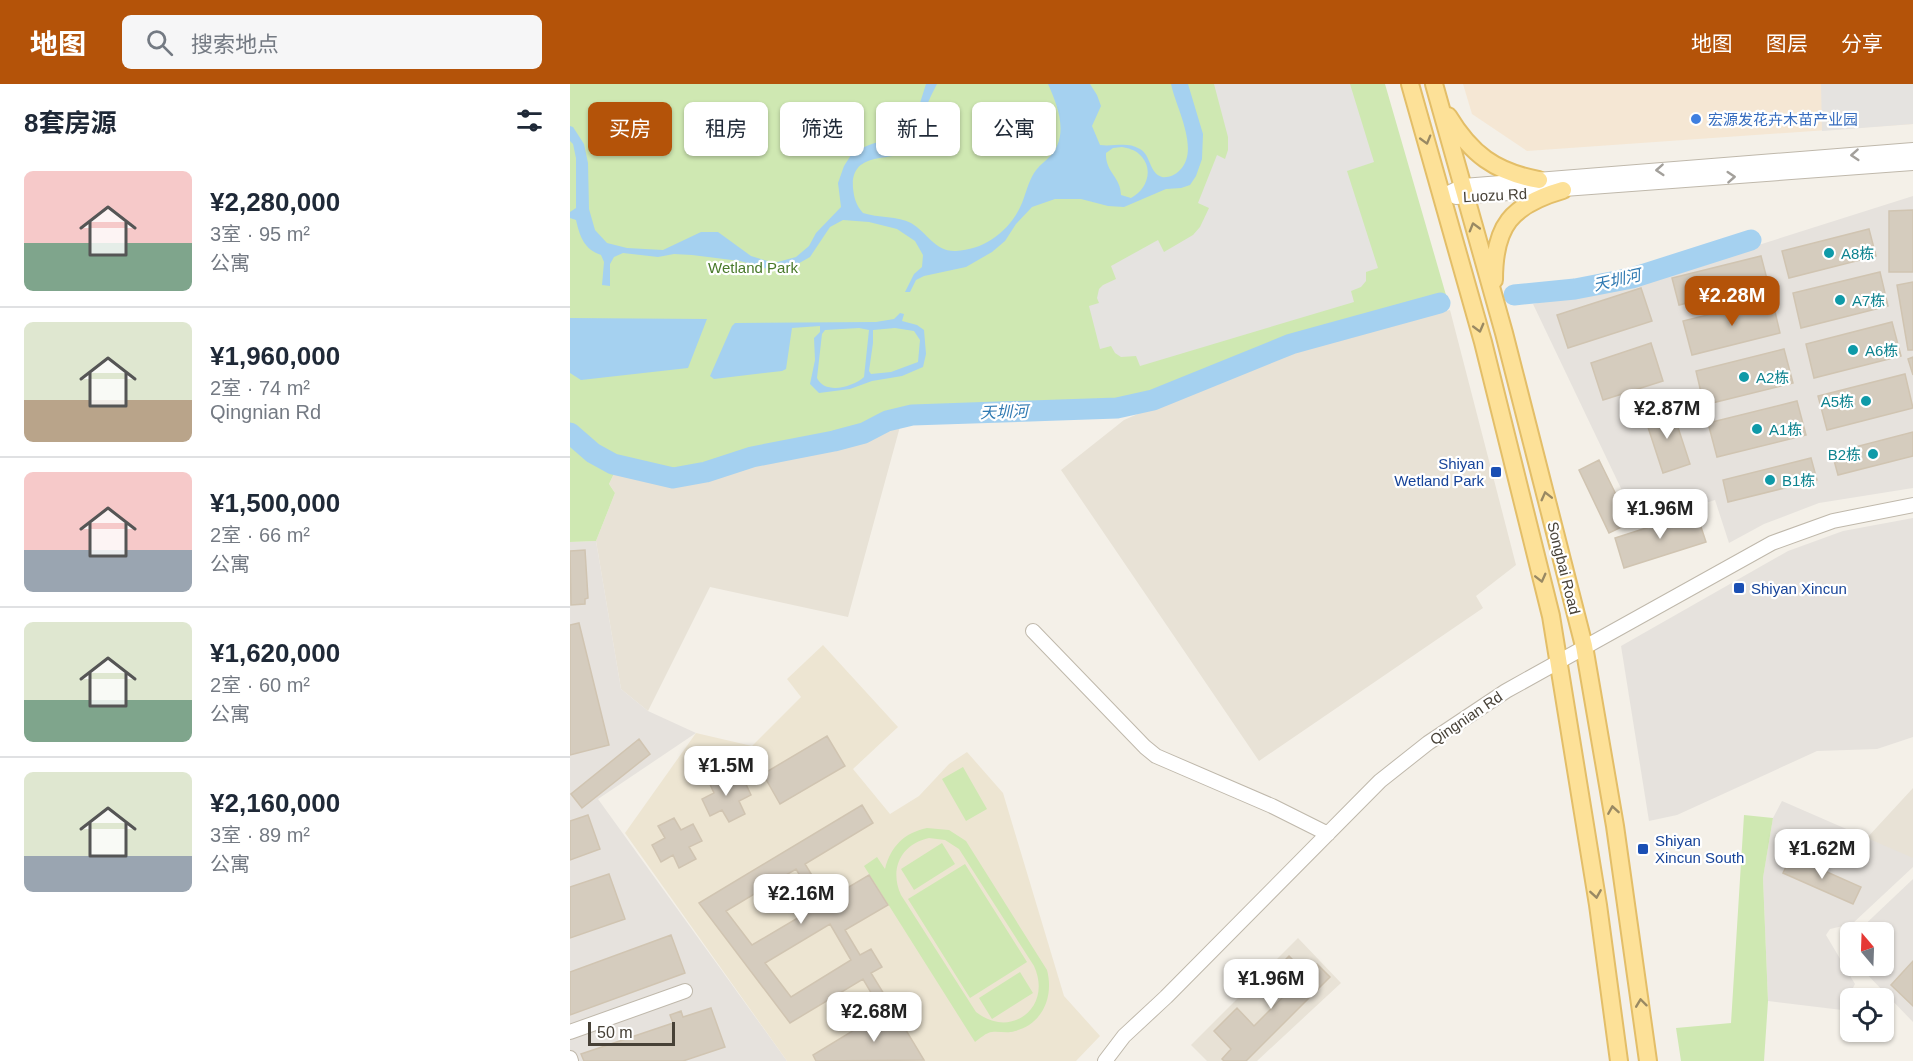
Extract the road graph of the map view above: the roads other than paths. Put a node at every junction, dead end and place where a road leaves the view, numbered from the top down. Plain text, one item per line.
1 (1410, 84) edge
2 (1435, 89) edge
3 (1913, 150) edge
4 (1913, 163) edge
5 (1539, 180) junction
6 (1563, 190) junction
7 (1464, 192) junction
8 (1442, 196) junction
9 (1495, 299) junction
10 (1913, 505) edge
11 (1033, 631) dead end
12 (1584, 646) junction
13 (1558, 662) junction
14 (1328, 834) junction
15 (685, 991) dead end
16 (570, 1032) edge
17 (1105, 1061) edge
18 (1619, 1061) edge
19 (1648, 1061) edge

1 -> 8 main road, Songbai Road
2 - 5 main road
2 - 7 main road, Songbai Road
3 -> 5 street, Luozu Rd
6 -> 4 street, Luozu Rd
5 - 7 street, Luozu Rd
6 - 7 street, Luozu Rd
6 - 9 main road
7 - 8 street, Luozu Rd
9 -> 7 main road, Songbai Road
8 -> 13 main road, Songbai Road
12 -> 9 main road, Songbai Road
10 - 12 street, Qingnian Rd
11 - 14 street
12 - 13 street, Qingnian Rd
19 -> 12 main road, Songbai Road
13 - 14 street, Qingnian Rd
13 -> 18 main road, Songbai Road
14 - 17 street, Qingnian Rd
15 - 16 street

